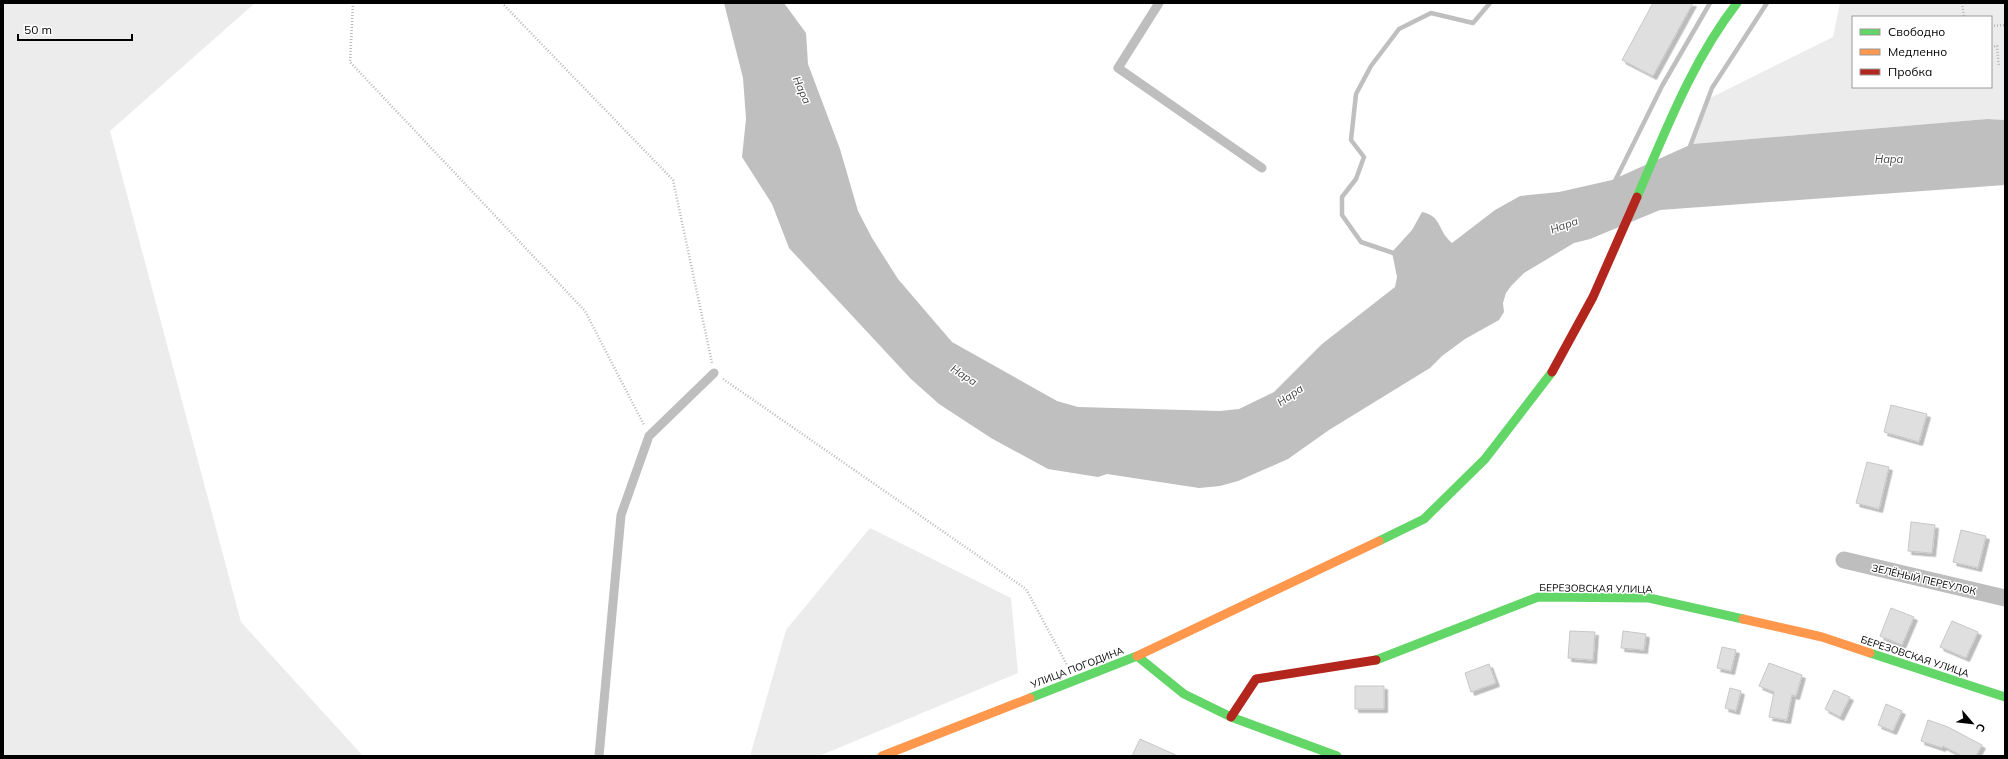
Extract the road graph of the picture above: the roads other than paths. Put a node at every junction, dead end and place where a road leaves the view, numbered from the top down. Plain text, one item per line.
1 (1160, 3) edge
2 (1737, 3) edge
3 (1262, 168) dead end
4 (714, 373) road end
5 (1844, 560) dead end
6 (2005, 598) edge
7 (1138, 656) junction
8 (2005, 697) edge
9 (1231, 717) junction
10 (599, 756) edge
11 (882, 756) edge
12 (1337, 756) edge

1 - 3 lane
2 - 7 street
4 - 10 lane
5 - 6 street, ЗЕЛЁНЫЙ ПЕРЕУЛОК
7 - 9 street, УЛИЦА ПОГОДИНА
7 - 11 street, УЛИЦА ПОГОДИНА
8 - 9 street, БЕРЕЗОВСКАЯ УЛИЦА
9 - 12 street, УЛИЦА ПОГОДИНА

